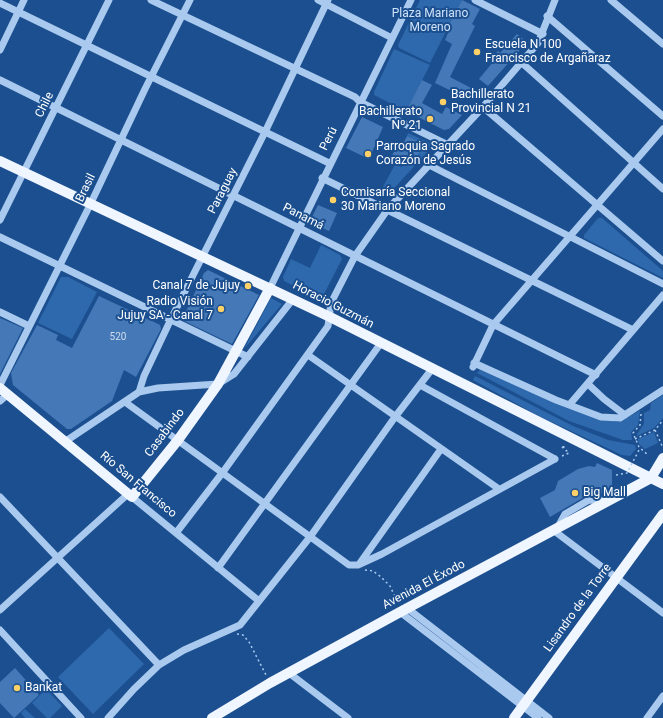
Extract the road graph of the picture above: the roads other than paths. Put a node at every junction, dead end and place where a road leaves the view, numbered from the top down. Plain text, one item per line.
1 (24, 0) edge
2 (109, 0) edge
3 (151, 0) edge
4 (190, 0) edge
5 (318, 0) edge
6 (411, 0) edge
7 (475, 0) edge
8 (555, 0) edge
9 (611, 0) edge
10 (327, 2) edge
11 (0, 3) edge
12 (19, 12) junction
13 (183, 16) junction
14 (547, 16) junction
15 (543, 34) junction
16 (392, 38) junction
17 (663, 43) edge
18 (87, 46) junction
19 (0, 50) edge
20 (522, 63) junction
21 (295, 68) junction
22 (152, 76) junction
23 (0, 80) edge
24 (360, 102) junction
25 (483, 107) junction
26 (56, 108) junction
27 (663, 116) edge
28 (663, 129) edge
29 (265, 132) junction
30 (121, 140) junction
31 (448, 145) junction
32 (0, 161) edge
33 (633, 162) junction
34 (330, 163) junction
35 (429, 165) junction
36 (24, 173) junction
37 (322, 178) junction
38 (663, 189) edge
39 (234, 195) junction
40 (90, 205) junction
41 (598, 205) junction
42 (388, 209) junction
43 (0, 220) edge
44 (299, 227) junction
45 (0, 237) edge
46 (570, 238) junction
47 (356, 256) junction
48 (202, 258) junction
49 (663, 260) edge
50 (59, 266) junction
51 (531, 281) junction
52 (663, 284) edge
53 (270, 288) junction
54 (293, 299) junction
55 (662, 299) edge
56 (0, 312) edge
57 (330, 317) junction
58 (171, 319) junction
59 (493, 325) junction
60 (29, 326) junction
61 (633, 330) junction
62 (381, 344) junction
63 (237, 350) junction
64 (308, 355) junction
65 (248, 357) junction
66 (432, 369) junction
67 (596, 375) junction
68 (218, 384) junction
69 (588, 384) junction
70 (0, 385) edge
71 (351, 385) junction
72 (420, 385) junction
73 (663, 390) edge
74 (139, 392) junction
75 (3, 395) edge
76 (125, 402) junction
77 (570, 404) junction
78 (625, 415) junction
79 (395, 417) junction
80 (178, 440) junction
81 (66, 441) junction
82 (441, 449) junction
83 (663, 458) edge
84 (633, 468) junction
85 (223, 472) junction
86 (651, 478) junction
87 (663, 484) edge
88 (499, 489) junction
89 (625, 491) junction
90 (130, 496) junction
91 (0, 497) edge
92 (266, 503) junction
93 (663, 514) edge
94 (556, 529) junction
95 (176, 533) junction
96 (310, 537) junction
97 (56, 557) junction
98 (360, 564) junction
99 (218, 568) junction
100 (617, 578) junction
101 (259, 602) junction
102 (0, 610) edge
103 (403, 611) junction
104 (663, 613) edge
105 (0, 630) edge
106 (159, 665) junction
107 (289, 673) junction
108 (663, 696) edge
109 (525, 704) junction
110 (81, 718) edge
111 (108, 718) edge
112 (212, 718) edge
113 (348, 718) edge
114 (514, 718) edge
115 (538, 718) edge
116 (549, 718) edge
117 (647, 718) edge

1 - 12 street
2 - 18 street, Chile
3 - 13 street
4 - 13 street, Brasil
5 - 10 street
6 - 16 street, Perú
7 - 15 street
8 - 14 street
9 - 17 street
10 - 16 street
10 - 21 street, Paraguay
11 - 12 street
12 - 18 street
12 - 19 street
13 - 21 street
13 - 22 street, Brasil
14 - 15 street
14 - 27 street
15 - 20 street
16 - 24 street, Perú
18 - 22 street
18 - 26 street, Chile
20 - 25 street
20 - 33 street
21 - 24 street
21 - 29 street, Paraguay
22 - 29 street
22 - 30 street, Brasil
23 - 26 street, Panamá
24 - 31 street
24 - 34 street, Perú
25 - 31 street
25 - 41 street
26 - 30 street, Panamá
26 - 36 street, Chile
28 - 33 street
29 - 34 street
29 - 39 street, Paraguay
30 - 39 street, Panamá
30 - 40 street, Brasil
31 - 35 street
32 - 36 main road, Horacio Guzmán
33 - 38 street
33 - 41 street
34 - 37 street, Perú
35 - 42 street
35 - 46 street
36 - 40 main road, Horacio Guzmán
36 - 43 street, Chile
37 - 42 street
37 - 44 street, Perú
39 - 44 street, Panamá
39 - 48 street, Paraguay
40 - 48 main road, Horacio Guzmán
40 - 50 street, Brasil
41 - 46 street
41 - 49 street
42 - 47 street
42 - 51 street
44 - 47 street, Panamá
44 - 53 street, Perú
45 - 50 street
46 - 51 street
46 - 52 street
47 - 57 street
47 - 59 street, Panamá
48 - 53 main road, Horacio Guzmán
48 - 58 street, Paraguay
50 - 58 street
50 - 60 street, Brasil
51 - 59 street
51 - 61 street
53 - 54 main road, Horacio Guzmán
53 - 63 main road, Casabindo
54 - 57 main road, Horacio Guzmán
54 - 65 street, Casabindo
55 - 61 street
56 - 60 street
57 - 62 main road, Horacio Guzmán
57 - 64 street
58 - 63 street
58 - 74 street, Paraguay
59 - 67 street, Panamá
59 - 77 street
60 - 70 street, Brasil
61 - 67 street
62 - 66 main road, Horacio Guzmán
62 - 71 street
63 - 65 street
63 - 68 main road, Casabindo
64 - 71 street
64 - 85 street
65 - 68 street, Casabindo
66 - 72 street
66 - 84 main road, Horacio Guzmán
67 - 69 street
68 - 74 street
68 - 80 main road, Casabindo
69 - 77 street
69 - 78 street
71 - 79 street
71 - 92 street
72 - 79 street
72 - 88 street
73 - 78 street
74 - 76 street
75 - 81 main road, Río San Francisco
76 - 80 street
76 - 81 street
77 - 78 street
79 - 82 street
79 - 96 street
80 - 85 street
80 - 90 main road, Casabindo
81 - 90 main road, Río San Francisco
82 - 88 street
82 - 98 street
83 - 86 main road
84 - 86 main road, Horacio Guzmán
84 - 89 main road
85 - 92 street
85 - 95 street
86 - 87 main road, Horacio Guzmán
86 - 89 main road, Avenida El Éxodo
88 - 98 street
89 - 94 main road, Avenida El Éxodo
90 - 95 street, Río San Francisco
90 - 97 street
91 - 97 street
92 - 96 street
92 - 99 street
93 - 100 main road, Lisandro de la Torre
94 - 100 street
94 - 103 main road, Avenida El Éxodo
95 - 99 street, Río San Francisco
96 - 98 street
96 - 101 street
97 - 102 street
97 - 106 street
99 - 101 street, Río San Francisco
100 - 104 street
100 - 109 main road, Lisandro de la Torre
101 - 106 street
103 - 107 main road, Avenida El Éxodo
103 - 109 street
105 - 110 street
106 - 111 street
107 - 112 main road, Avenida El Éxodo
107 - 113 street
108 - 117 street
109 - 114 main road, Lisandro de la Torre
109 - 115 street
109 - 116 street

